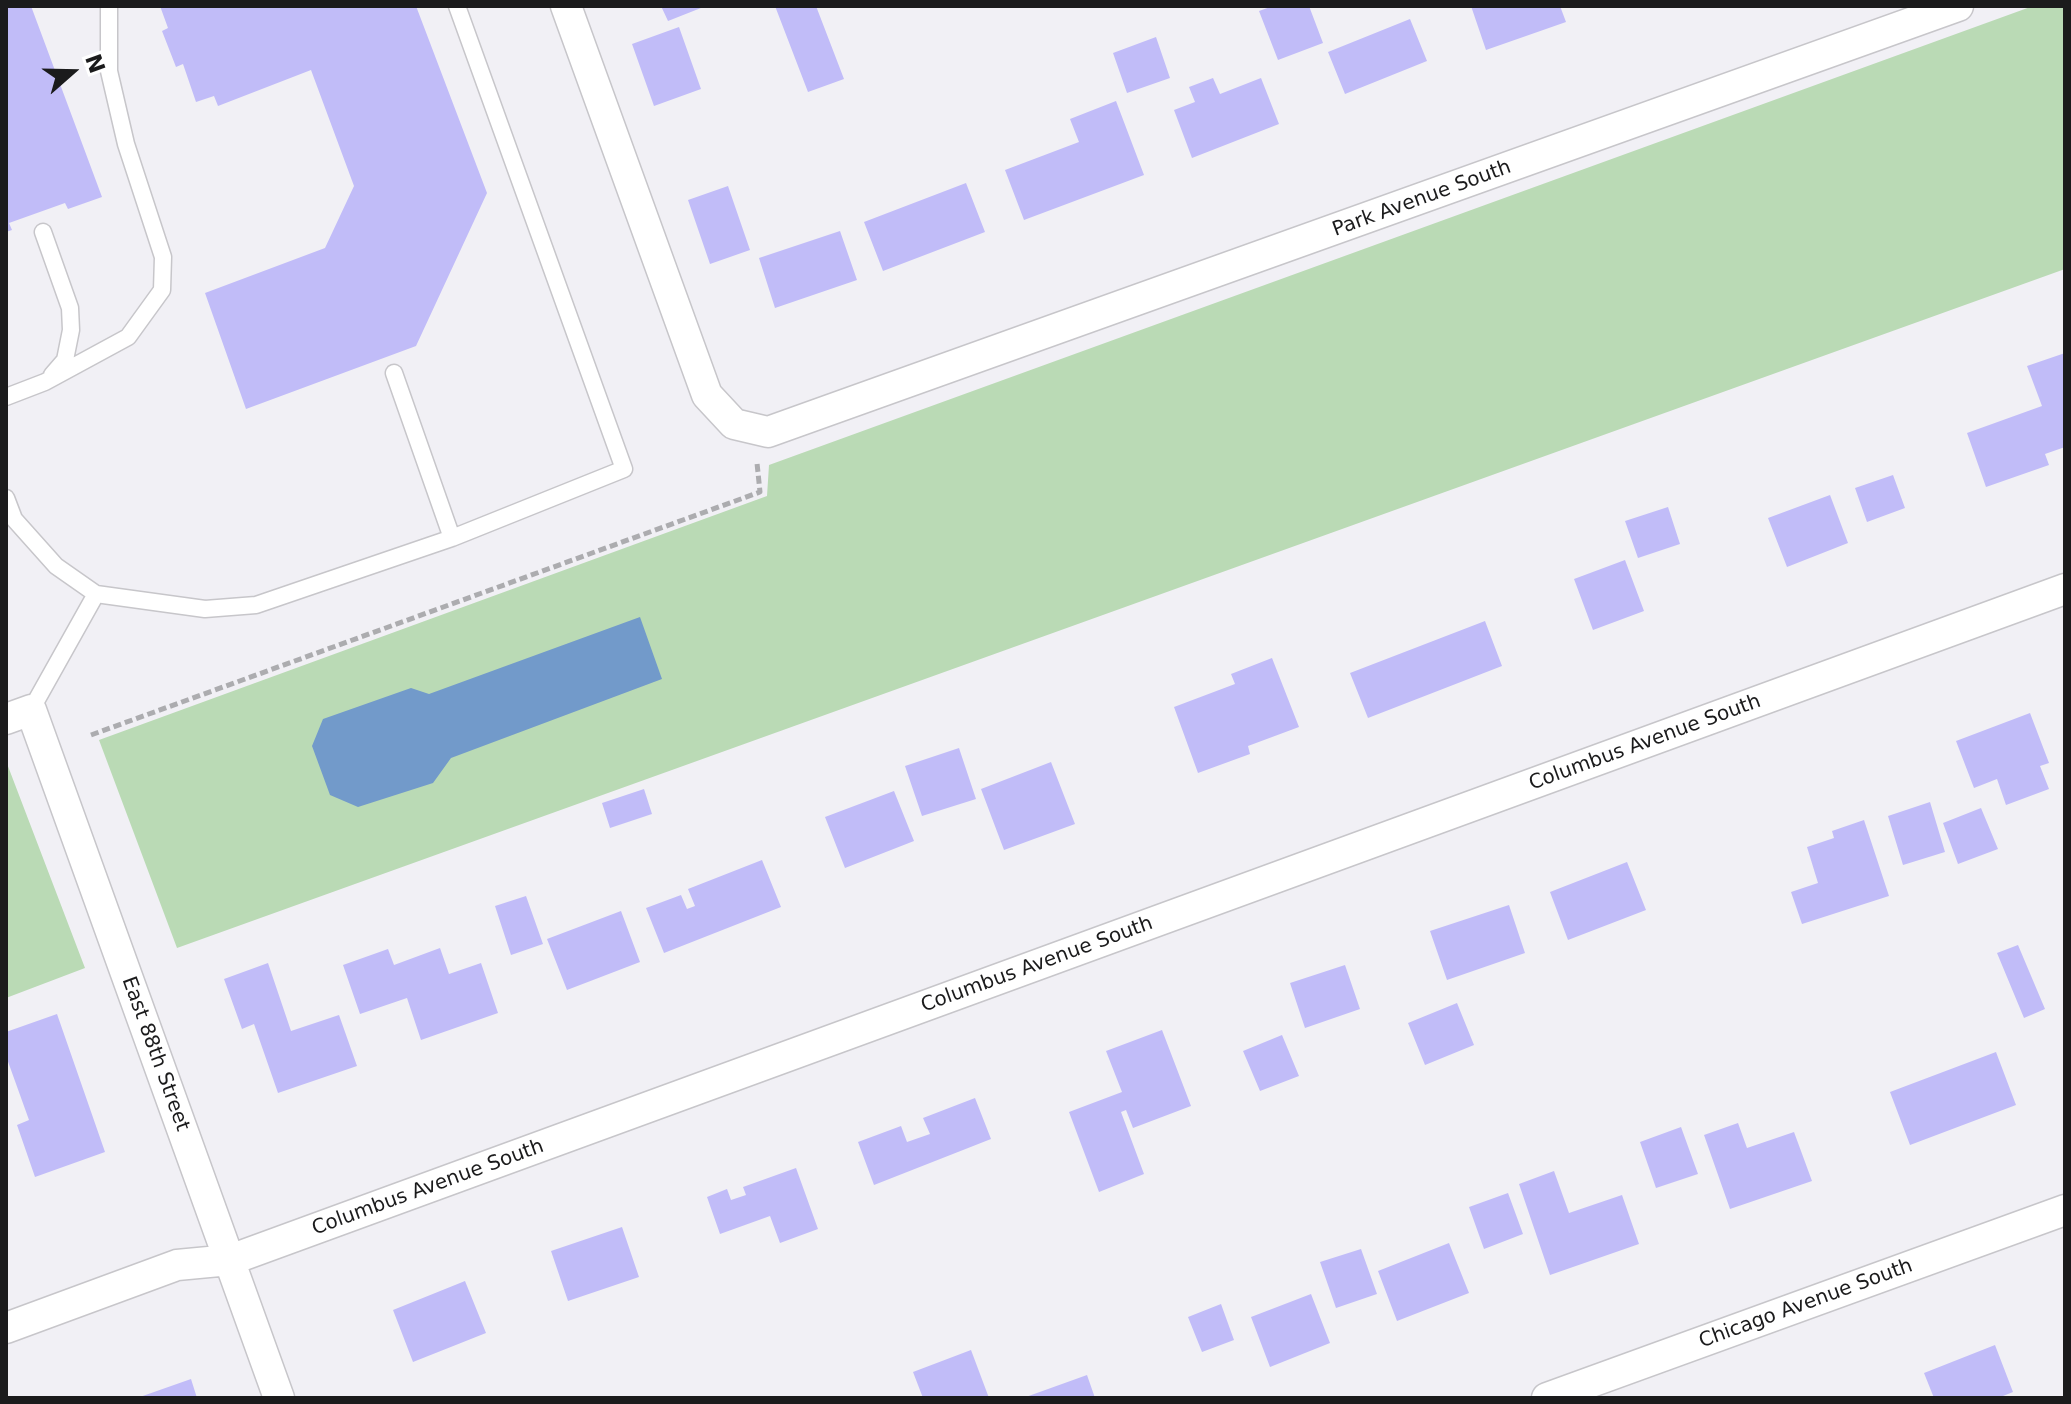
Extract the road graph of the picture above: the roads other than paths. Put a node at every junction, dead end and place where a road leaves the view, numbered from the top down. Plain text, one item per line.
1 (109, 6) edge
2 (457, 6) edge
3 (566, 6) edge
4 (1958, 6) edge
5 (43, 232) dead end
6 (394, 373) dead end
7 (45, 382) junction
8 (6, 397) edge
9 (6, 498) edge
10 (452, 538) junction
11 (2065, 589) edge
12 (96, 594) junction
13 (19, 714) edge
14 (2065, 1210) edge
15 (230, 1260) junction
16 (6, 1328) edge
17 (279, 1398) edge
18 (1547, 1398) edge

1 - 7 lane
2 - 10 lane
3 - 4 street, Park Avenue South
5 - 7 lane
6 - 10 lane
7 - 8 lane
9 - 12 lane
10 - 12 lane
11 - 15 street, Columbus Avenue South
12 - 13 lane
13 - 15 street, East 88th Street
14 - 18 street, Chicago Avenue South
15 - 16 street, Columbus Avenue South
15 - 17 street, East 88th Street

